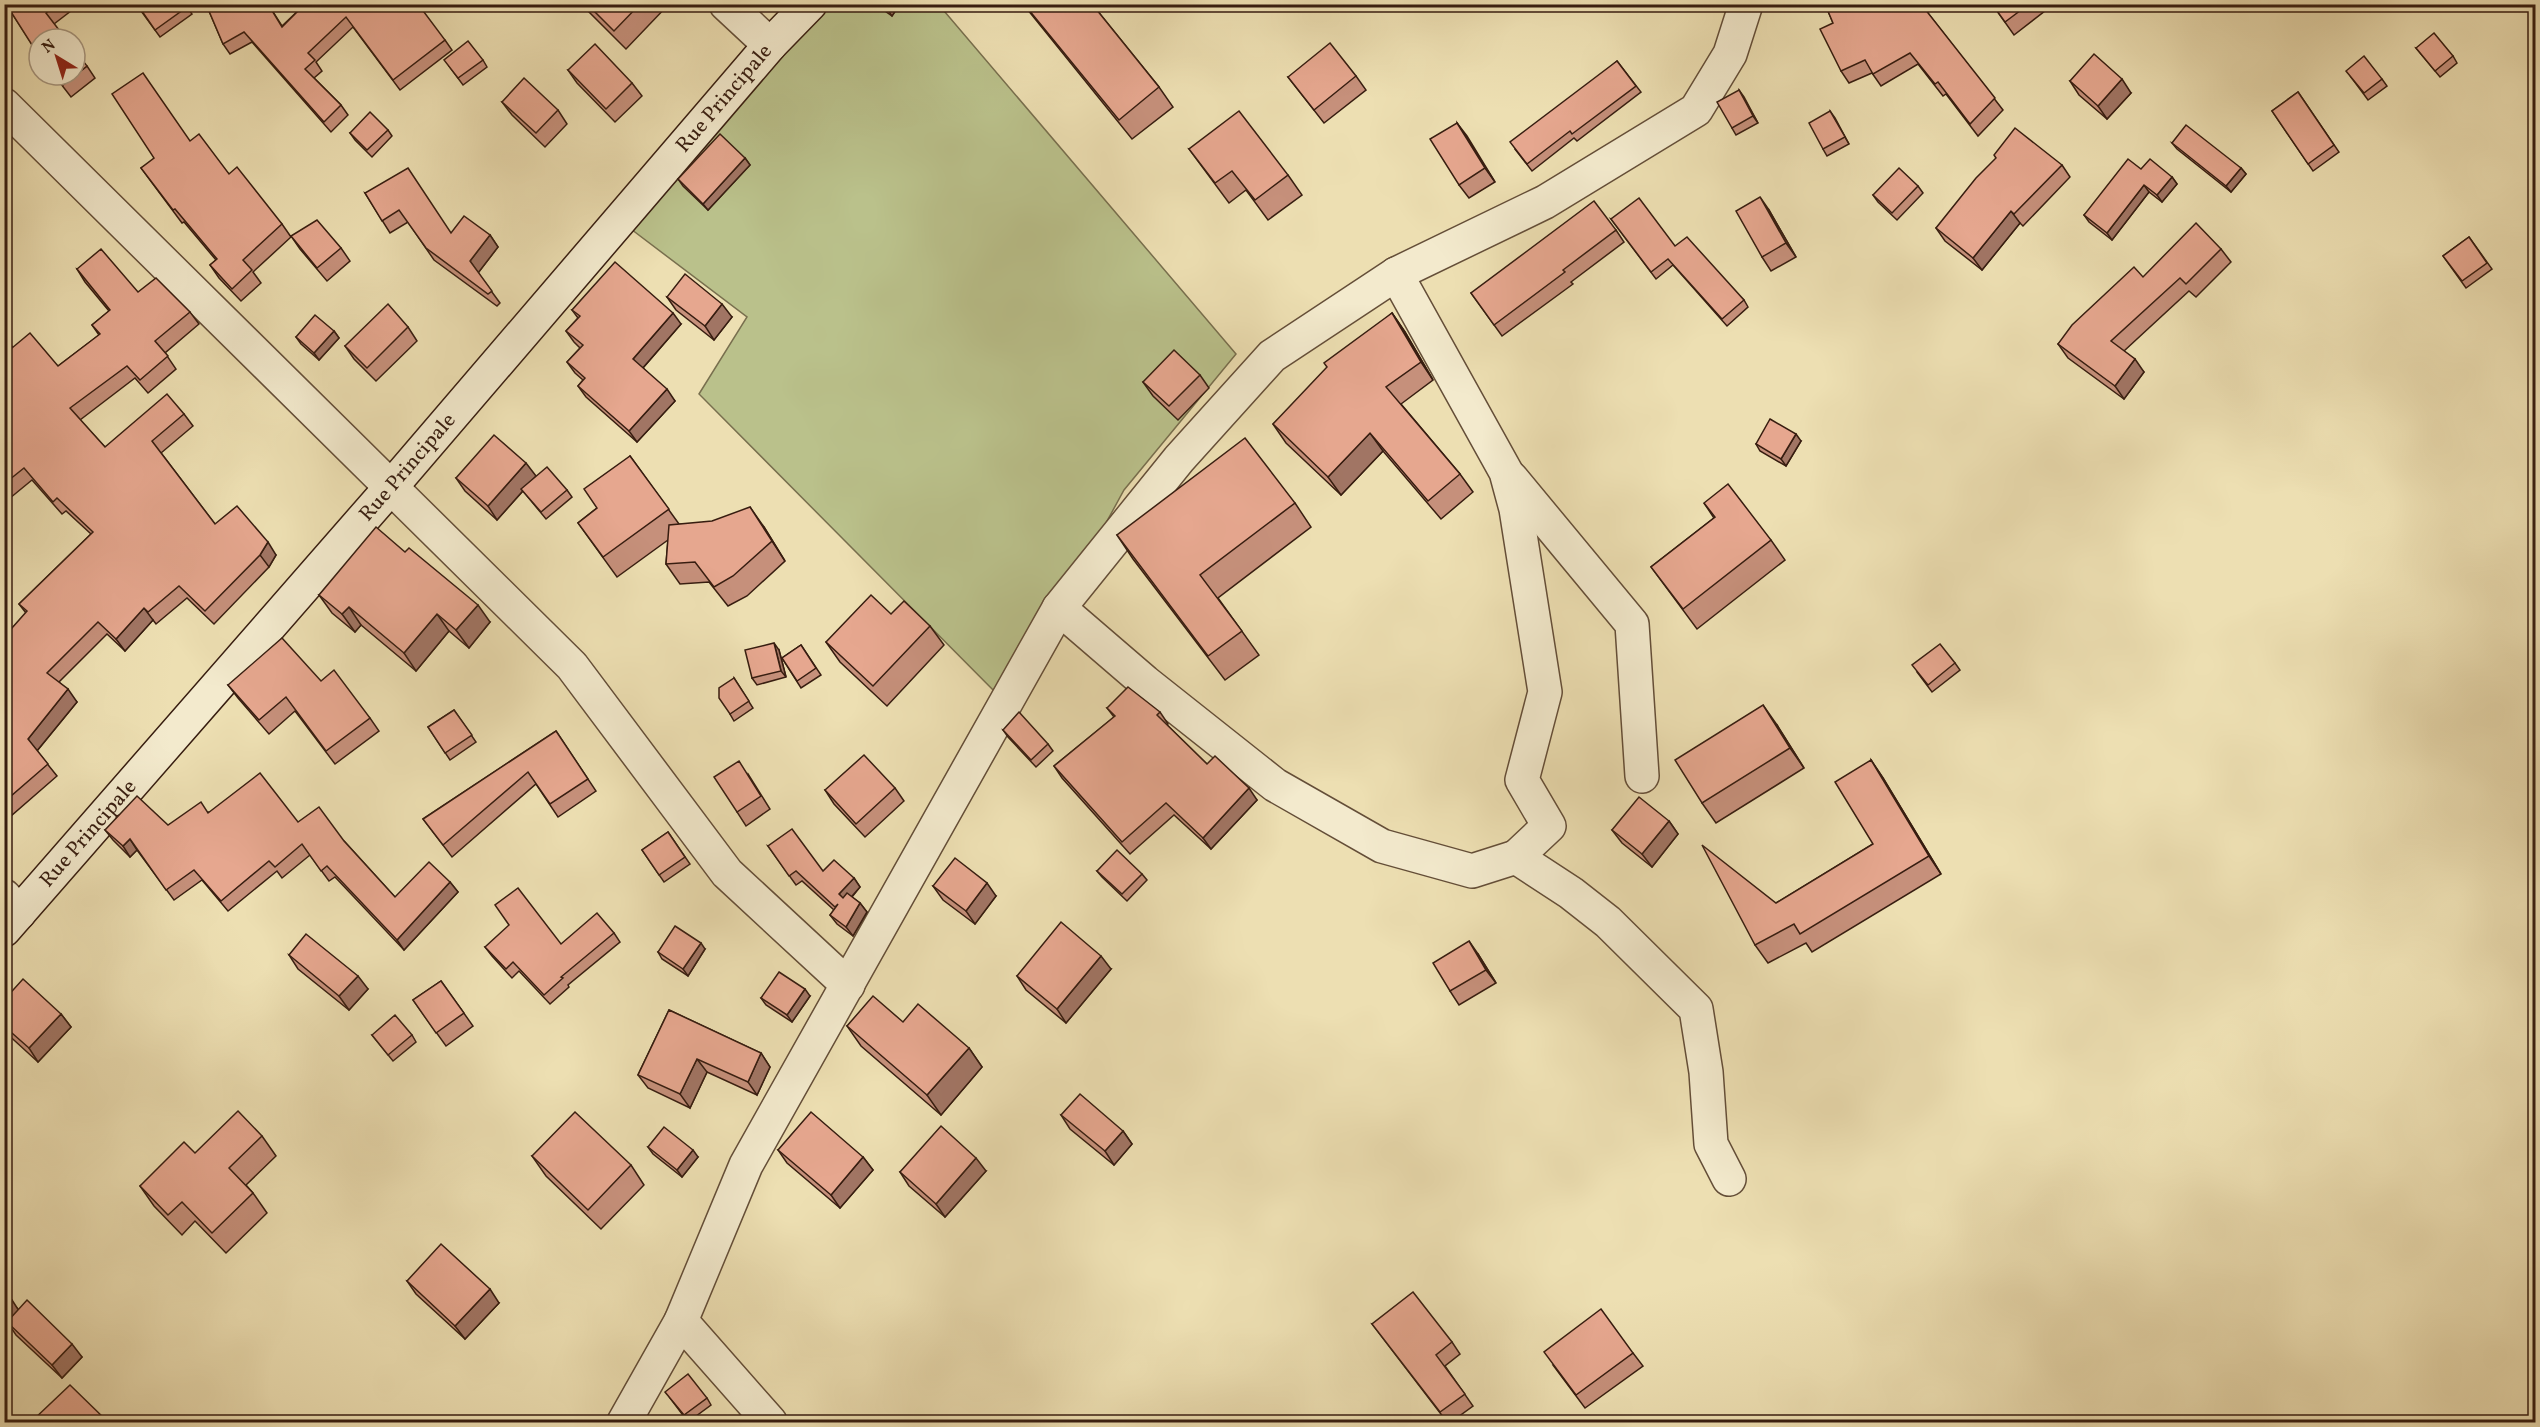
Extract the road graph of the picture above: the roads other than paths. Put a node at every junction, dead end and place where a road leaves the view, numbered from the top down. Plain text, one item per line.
1 (726, 4) edge
2 (810, 4) edge
3 (1746, 4) edge
4 (770, 45) junction
5 (4, 105) edge
6 (1396, 274) junction
7 (1506, 472) junction
8 (391, 487) junction
9 (1059, 608) junction
10 (1642, 776) dead end
11 (1516, 857) junction
12 (9, 913) edge
13 (848, 985) junction
14 (1730, 1179) dead end
15 (681, 1321) junction
16 (624, 1422) edge
17 (770, 1422) edge

1 - 4 street
2 - 4 street, Rue Principale
3 - 6 street
4 - 8 street, Rue Principale
5 - 8 street
6 - 7 street
6 - 9 street
7 - 10 street
7 - 11 street
8 - 12 street, Rue Principale
8 - 13 street
9 - 11 street
9 - 13 street
11 - 14 street
13 - 15 street
15 - 16 street
15 - 17 street

